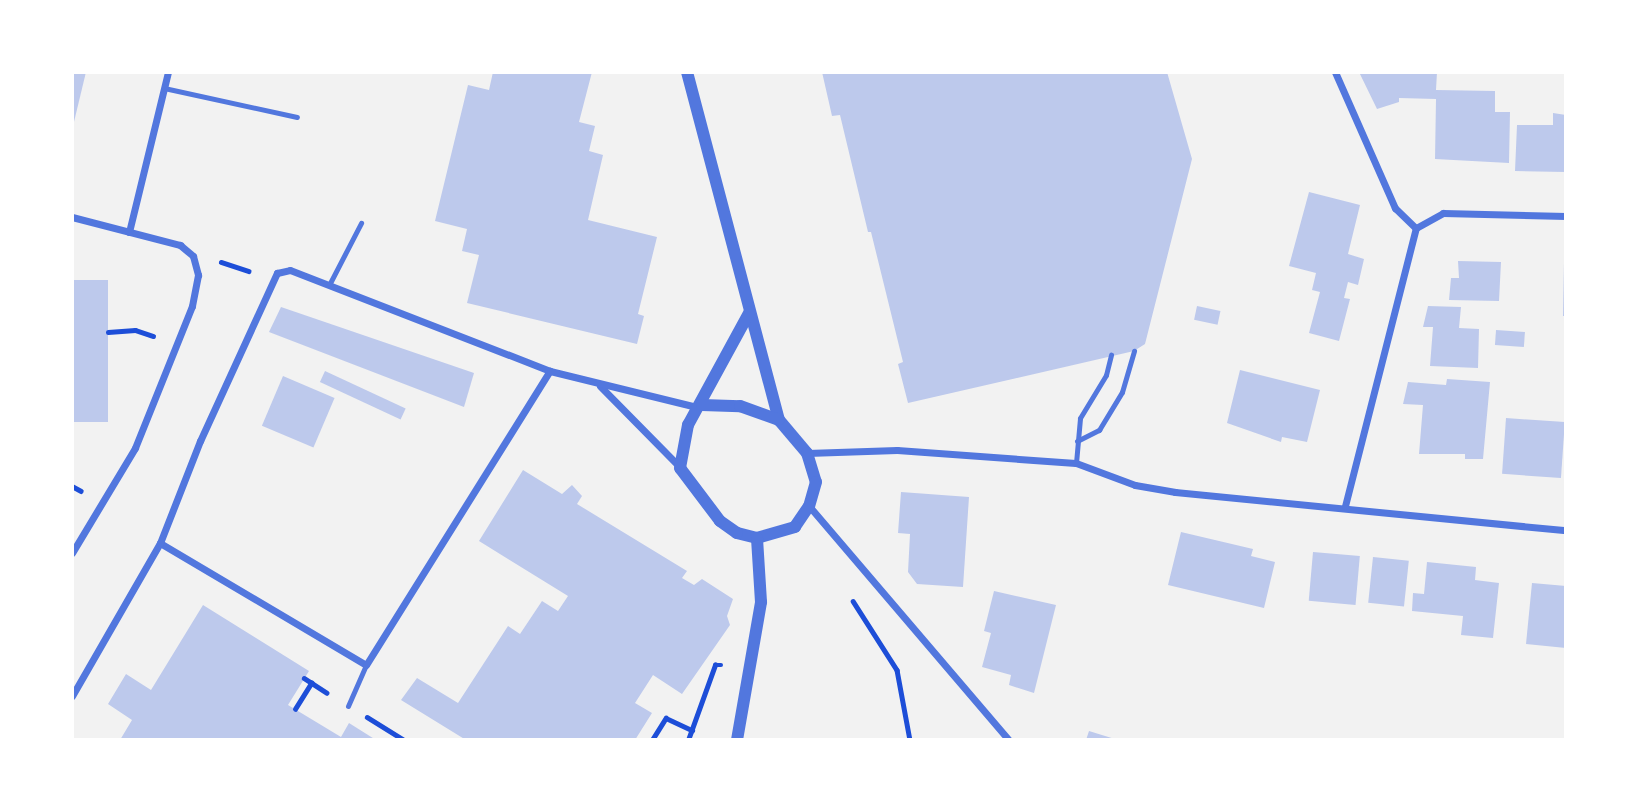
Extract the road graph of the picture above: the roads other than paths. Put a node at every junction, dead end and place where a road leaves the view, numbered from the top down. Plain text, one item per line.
1 (168, 72) edge
2 (687, 72) edge
3 (1335, 72) edge
4 (164, 88) junction
5 (298, 117) dead end
6 (1566, 216) edge
7 (72, 218) edge
8 (361, 223) dead end
9 (1416, 228) junction
10 (129, 232) junction
11 (329, 285) junction
12 (749, 313) junction
13 (1134, 351) dead end
14 (1111, 355) dead end
15 (550, 370) junction
16 (600, 385) junction
17 (699, 406) junction
18 (779, 420) junction
19 (1077, 441) junction
20 (807, 453) junction
21 (1076, 463) junction
22 (680, 468) junction
23 (809, 506) junction
24 (1345, 506) junction
25 (1566, 530) edge
26 (757, 538) junction
27 (160, 543) junction
28 (72, 553) edge
29 (366, 665) junction
30 (72, 696) edge
31 (348, 706) dead end
32 (737, 740) edge
33 (1009, 740) edge

1 - 4 street
2 - 12 street
3 - 9 street
4 - 5 lane
4 - 10 street
6 - 9 street
7 - 10 street
8 - 11 lane
9 - 24 street
10 - 28 street
11 - 15 street
11 - 27 street
12 - 17 street
12 - 18 street
13 - 19 lane
14 - 19 lane
15 - 16 street
15 - 29 street
16 - 17 street
16 - 22 street
17 - 18 street
17 - 22 street
18 - 20 street
19 - 21 lane
20 - 21 street
20 - 23 street
21 - 24 street
22 - 26 street
23 - 26 street
23 - 33 street
24 - 25 street
26 - 32 street
27 - 29 street
27 - 30 street
29 - 31 lane

